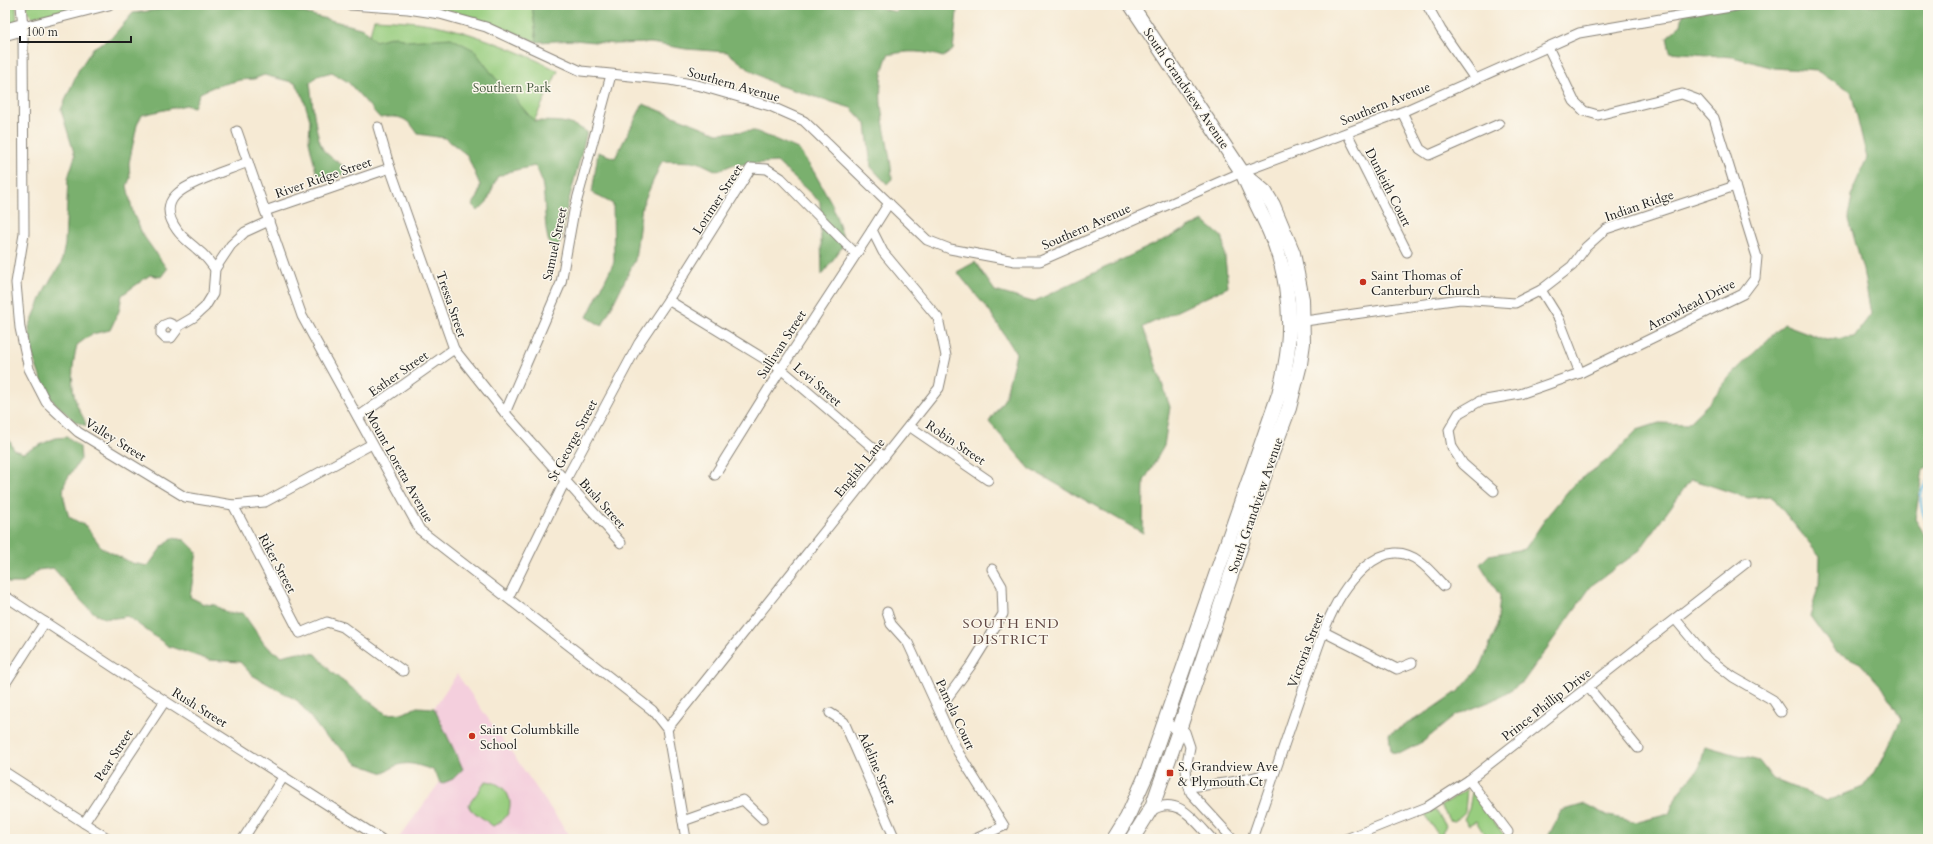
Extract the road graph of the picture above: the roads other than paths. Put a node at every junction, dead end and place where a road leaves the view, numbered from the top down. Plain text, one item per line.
1 (20, 5) edge
2 (109, 5) edge
3 (350, 5) edge
4 (1131, 5) edge
5 (1427, 5) edge
6 (1742, 5) edge
7 (23, 28) junction
8 (5, 32) edge
9 (1548, 47) junction
10 (611, 75) junction
11 (1475, 79) junction
12 (1402, 112) junction
13 (1499, 124) dead end
14 (378, 127) dead end
15 (237, 131) dead end
16 (1348, 133) junction
17 (248, 162) junction
18 (390, 168) junction
19 (1242, 172) junction
20 (1735, 186) junction
21 (889, 204) junction
22 (265, 211) junction
23 (269, 221) junction
24 (872, 230) junction
25 (1407, 252) dead end
26 (856, 254) junction
27 (215, 269) junction
28 (1540, 290) junction
29 (668, 300) junction
30 (1303, 322) junction
31 (1289, 323) junction
32 (177, 327) dead end
33 (454, 349) junction
34 (781, 369) junction
35 (1580, 373) junction
36 (506, 413) junction
37 (358, 417) junction
38 (909, 426) junction
39 (372, 444) junction
40 (1264, 456) junction
41 (884, 457) junction
42 (715, 475) dead end
43 (565, 480) junction
44 (988, 480) dead end
45 (1494, 491) dead end
46 (233, 506) junction
47 (621, 543) dead end
48 (1746, 563) dead end
49 (992, 569) dead end
50 (1444, 586) dead end
51 (5, 596) edge
52 (508, 598) junction
53 (887, 612) dead end
54 (1676, 620) junction
55 (45, 622) junction
56 (1324, 632) junction
57 (1412, 664) dead end
58 (403, 671) dead end
59 (5, 684) edge
60 (1588, 687) junction
61 (165, 701) junction
62 (939, 709) junction
63 (1781, 712) dead end
64 (830, 713) dead end
65 (1164, 723) junction
66 (667, 729) junction
67 (1181, 729) junction
68 (1638, 748) dead end
69 (1275, 771) junction
70 (5, 772) edge
71 (284, 776) junction
72 (1469, 780) junction
73 (1189, 788) junction
74 (1137, 798) junction
75 (1151, 810) junction
76 (1211, 815) junction
77 (763, 819) dead end
78 (683, 821) junction
79 (84, 823) junction
80 (1200, 826) junction
81 (1508, 832) dead end
82 (109, 839) edge
83 (243, 839) edge
84 (382, 839) edge
85 (686, 839) edge
86 (895, 839) edge
87 (975, 839) edge
88 (1114, 839) edge
89 (1132, 839) edge
90 (1212, 839) edge
91 (1233, 839) edge
92 (1252, 839) edge
93 (1346, 839) edge

1 - 7 street, Valley Street
2 - 7 street
3 - 10 street, Southern Avenue
4 - 19 main road, South Grandview Avenue
5 - 11 street
6 - 9 street, Southern Avenue
7 - 8 highway
7 - 46 street, Valley Street
9 - 11 street, Southern Avenue
9 - 20 street, Arrowhead Drive
10 - 21 street, Southern Avenue
10 - 36 street, Samuel Street
11 - 12 street, Southern Avenue
12 - 13 street
12 - 16 street, Southern Avenue
14 - 18 street, Tressa Street
15 - 17 street, Mount Loretta Avenue
16 - 19 street, Southern Avenue
16 - 25 street, Dunleith Court
17 - 22 street, Mount Loretta Avenue
17 - 27 street
18 - 22 street, River Ridge Street
18 - 33 street, Tressa Street
19 - 21 street, Southern Avenue
19 - 30 main road, South Grandview Avenue
19 - 31 main road, South Grandview Avenue
20 - 28 street, Indian Ridge
20 - 35 street, Arrowhead Drive
21 - 24 street
22 - 23 street, Mount Loretta Avenue
23 - 27 street
23 - 37 street, Mount Loretta Avenue
24 - 26 street, Sullivan Street
24 - 38 street, English Lane
26 - 29 street, Lorimer Street
26 - 34 street, Sullivan Street
27 - 32 street
28 - 30 street, Indian Ridge
28 - 35 street
29 - 34 street, Levi Street
29 - 43 street, St George Street
30 - 31 street, Indian Ridge
30 - 40 main road, South Grandview Avenue
31 - 40 main road, South Grandview Avenue
33 - 36 street, Tressa Street
33 - 37 street, Esther Street
34 - 41 street, Levi Street
34 - 42 street, Sullivan Street
35 - 45 street, Arrowhead Drive
36 - 43 street, Tressa Street
37 - 39 street, Mount Loretta Avenue
38 - 41 street, English Lane
38 - 44 street, Robin Street
39 - 46 street, Valley Street
39 - 52 street, Mount Loretta Avenue
40 - 65 main road, South Grandview Avenue
40 - 67 main road, South Grandview Avenue
41 - 66 street, English Lane
43 - 47 street, Bush Street
43 - 52 street, St George Street
46 - 58 street, Riker Street
48 - 54 street, Prince Phillip Drive
49 - 62 street
50 - 56 street, Victoria Street
51 - 55 street, Rush Street
52 - 66 street, Mount Loretta Avenue
53 - 62 street, Pamela Court
54 - 60 street, Prince Phillip Drive
54 - 63 street
55 - 59 street
55 - 61 street, Rush Street
56 - 57 street
56 - 69 street, Victoria Street
60 - 68 street
60 - 72 street, Prince Phillip Drive
61 - 71 street, Rush Street
61 - 79 street, Pear Street
62 - 87 street, Pamela Court
64 - 86 street, Adeline Street
65 - 67 street
65 - 74 main road, South Grandview Avenue
66 - 78 street, Mount Loretta Avenue
67 - 73 street
67 - 75 main road, South Grandview Avenue
69 - 73 street
69 - 92 street, Victoria Street
70 - 79 street
71 - 83 street
71 - 84 street, Rush Street
72 - 81 street
72 - 93 street, Prince Phillip Drive
73 - 76 street
74 - 75 street
74 - 88 main road, South Grandview Avenue
75 - 80 street
75 - 89 main road, South Grandview Avenue
76 - 80 street
76 - 91 street
77 - 78 street
78 - 85 street, Mount Loretta Avenue
79 - 82 street
80 - 90 street

